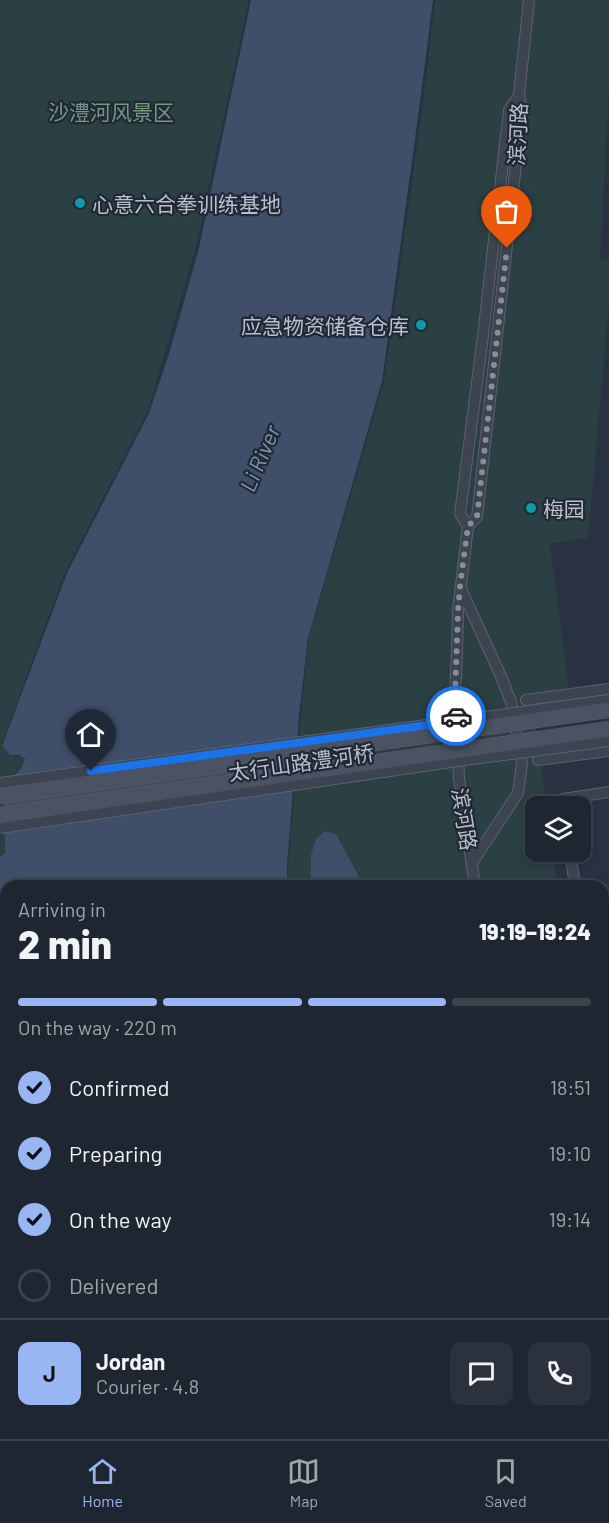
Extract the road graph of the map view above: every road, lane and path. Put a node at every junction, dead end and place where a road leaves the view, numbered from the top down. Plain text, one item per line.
1 (529, 0) edge
2 (519, 95) junction
3 (498, 206) junction
4 (511, 207) junction
5 (481, 350) junction
6 (495, 351) junction
7 (468, 526) junction
8 (460, 586) junction
9 (609, 689) edge
10 (526, 700) dead end
11 (609, 700) edge
12 (609, 710) edge
13 (456, 726) junction
14 (609, 729) edge
15 (609, 741) edge
16 (609, 751) edge
17 (458, 756) junction
18 (538, 760) dead end
19 (0, 783) edge
20 (609, 792) edge
21 (0, 796) edge
22 (583, 796) edge
23 (0, 815) edge
24 (0, 828) edge
25 (572, 862) edge
26 (472, 863) junction
27 (474, 880) edge
28 (575, 880) edge

1 - 2 street, 滨河路
2 - 3 street
2 - 4 street, 滨河路
3 - 4 street
3 - 5 street
4 - 6 street, 滨河路
5 - 6 street
5 - 7 street
6 - 7 street, 滨河路
7 - 8 street, 滨河路
8 - 13 street, 滨河路
8 - 26 street
9 - 10 street
11 - 13 street, 太行山路澧河桥, bridge
12 - 13 main road, 太行山路澧河桥, bridge
13 - 19 street, 太行山路澧河桥, bridge
13 - 21 main road, 太行山路澧河桥, bridge
14 - 17 main road, 太行山路澧河桥, bridge
15 - 17 street, 太行山路澧河桥, bridge
16 - 18 street
17 - 23 main road, 太行山路澧河桥, bridge
17 - 24 street, 太行山路澧河桥, bridge
17 - 26 street, 滨河路
20 - 22 street
25 - 28 street
26 - 27 street, 滨河路

